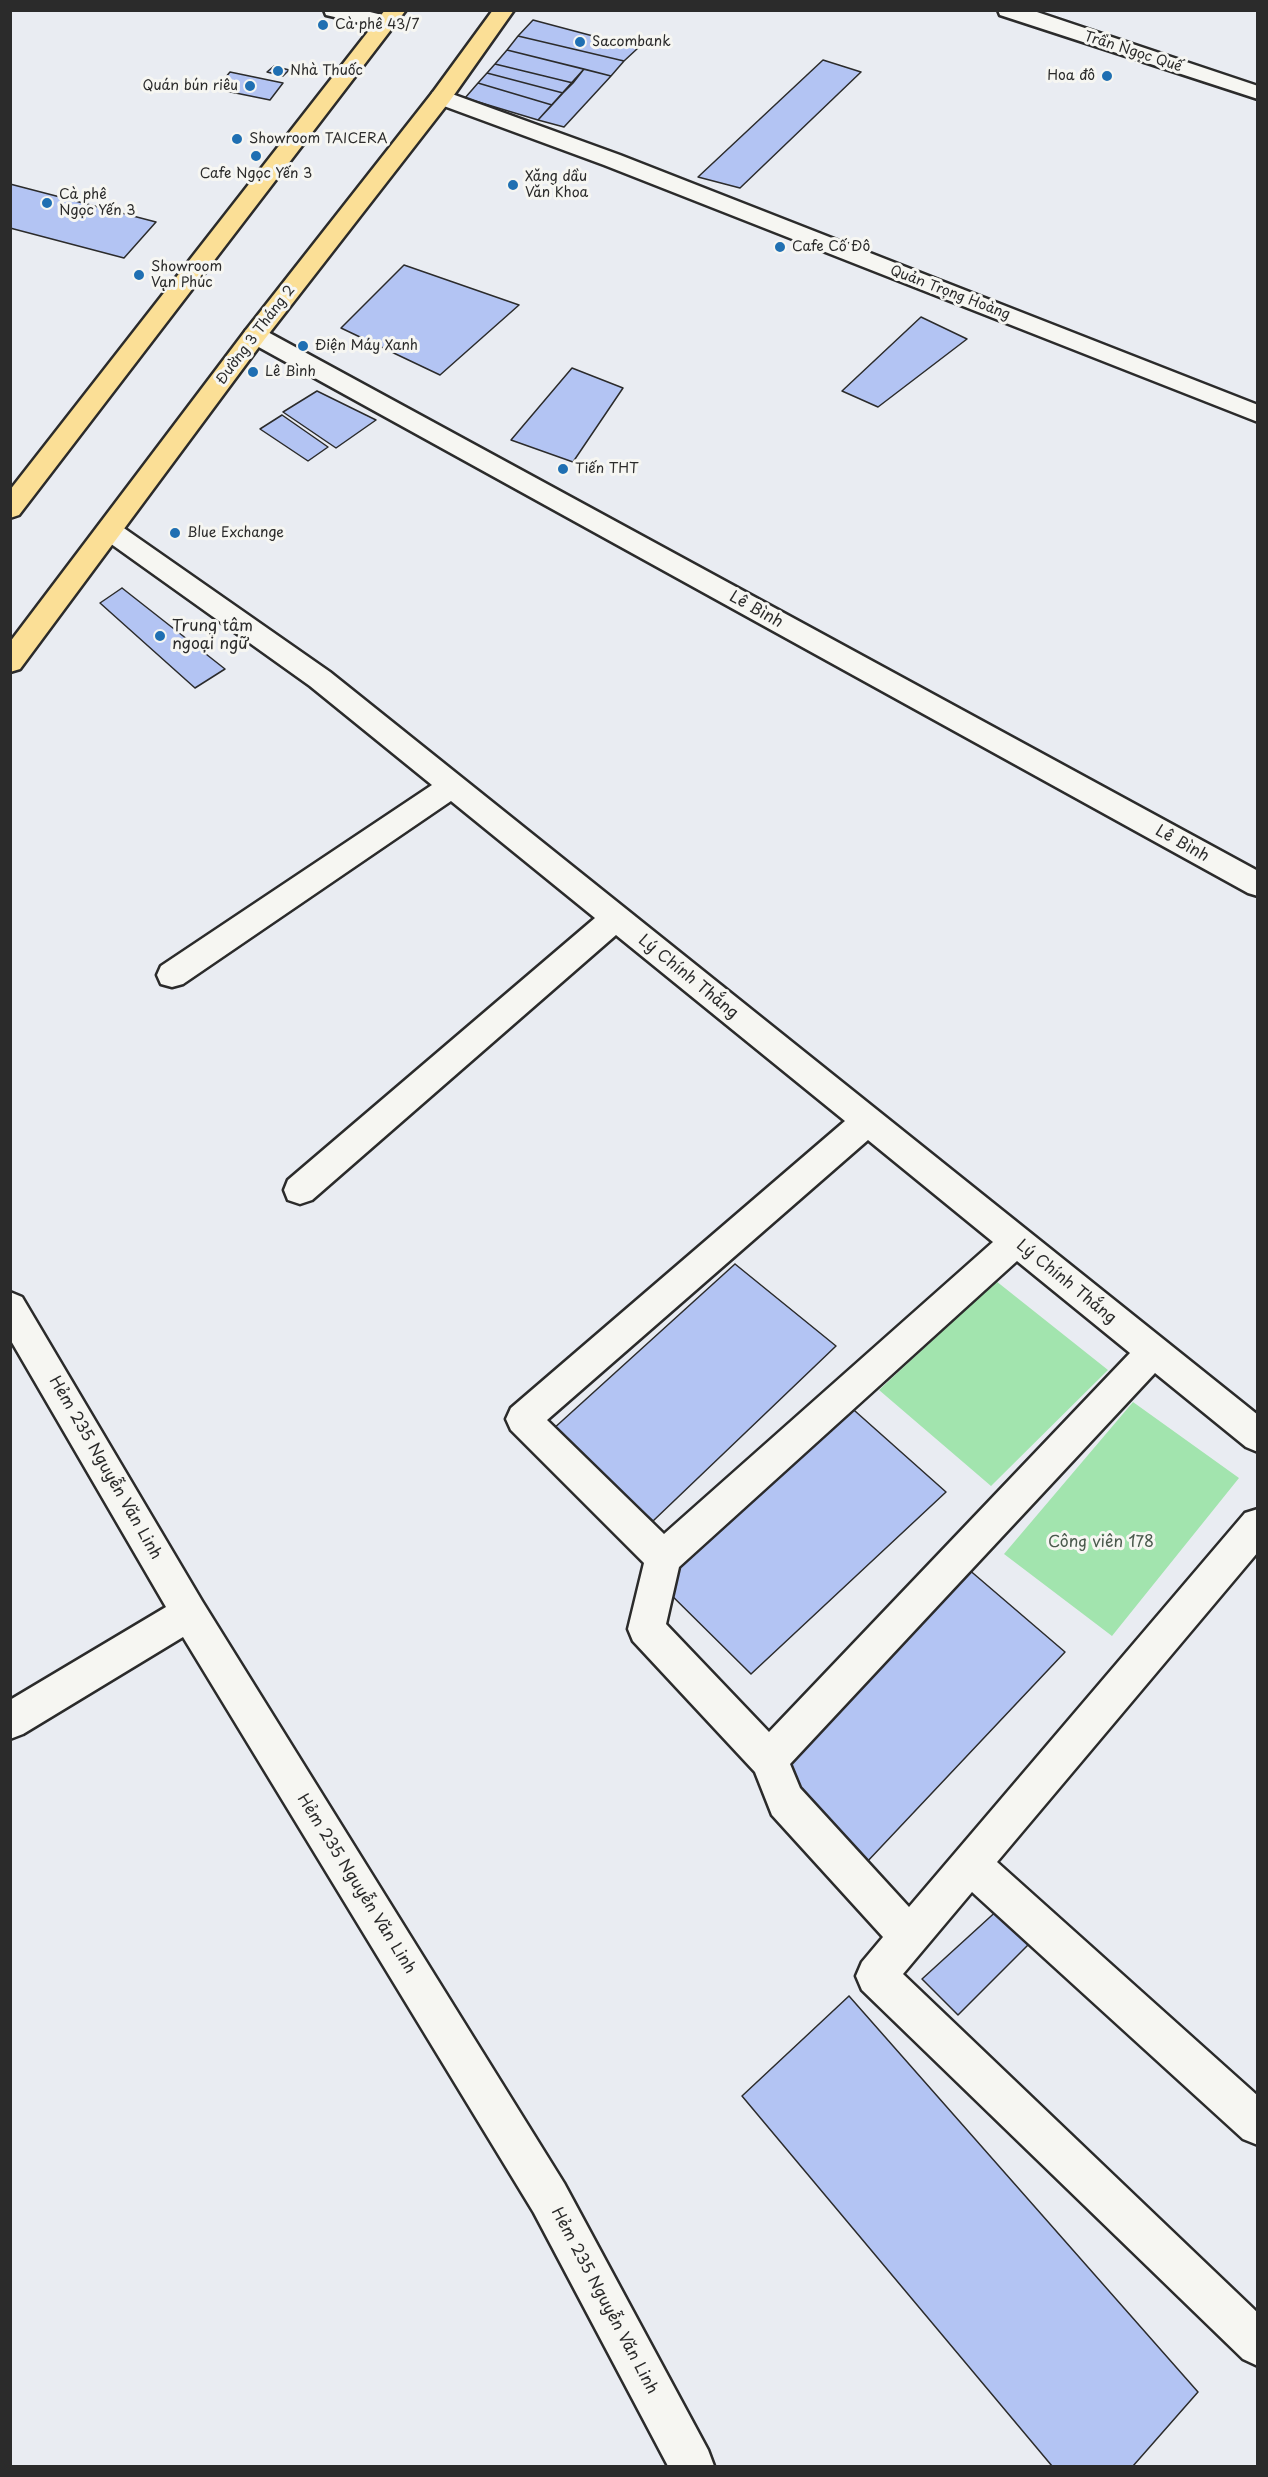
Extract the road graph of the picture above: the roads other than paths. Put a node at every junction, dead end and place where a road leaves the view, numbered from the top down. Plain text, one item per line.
1 (334, 10) edge
2 (504, 10) edge
3 (1008, 10) edge
4 (391, 17) edge
5 (1257, 93) edge
6 (441, 97) junction
7 (255, 335) junction
8 (1257, 414) edge
9 (10, 508) edge
10 (109, 530) junction
11 (10, 662) edge
12 (451, 786) junction
13 (1257, 885) edge
14 (615, 918) junction
15 (172, 975) dead end
16 (867, 1121) junction
17 (300, 1190) dead end
18 (1016, 1242) junction
19 (10, 1307) edge
20 (1153, 1352) junction
21 (1257, 1436) edge
22 (1257, 1525) edge
23 (663, 1558) junction
24 (189, 1613) junction
25 (10, 1721) edge
26 (769, 1759) junction
27 (970, 1864) junction
28 (909, 1936) junction
29 (1257, 2124) edge
30 (1257, 2344) edge
31 (692, 2466) edge

1 - 4 street
2 - 6 highway, Đường 3 Tháng 2
3 - 5 street, Trần Ngọc Quế
4 - 9 highway
6 - 7 highway, Đường 3 Tháng 2
6 - 8 street, Quản Trọng Hoàng
7 - 10 highway, Đường 3 Tháng 2
7 - 13 street, Lê Bình
10 - 11 highway, Đường 3 Tháng 2
10 - 12 street, Lý Chính Thắng
12 - 14 street, Lý Chính Thắng
12 - 15 street
14 - 16 street, Lý Chính Thắng
14 - 17 street
16 - 18 street, Lý Chính Thắng
16 - 23 street
18 - 20 street, Lý Chính Thắng
18 - 23 street
19 - 24 street, Hẻm 235 Nguyễn Văn Linh
20 - 21 street, Lý Chính Thắng
20 - 26 street
22 - 27 street
23 - 26 street
24 - 25 street
24 - 31 street, Hẻm 235 Nguyễn Văn Linh
26 - 28 street
27 - 28 street
27 - 29 street
28 - 30 street

